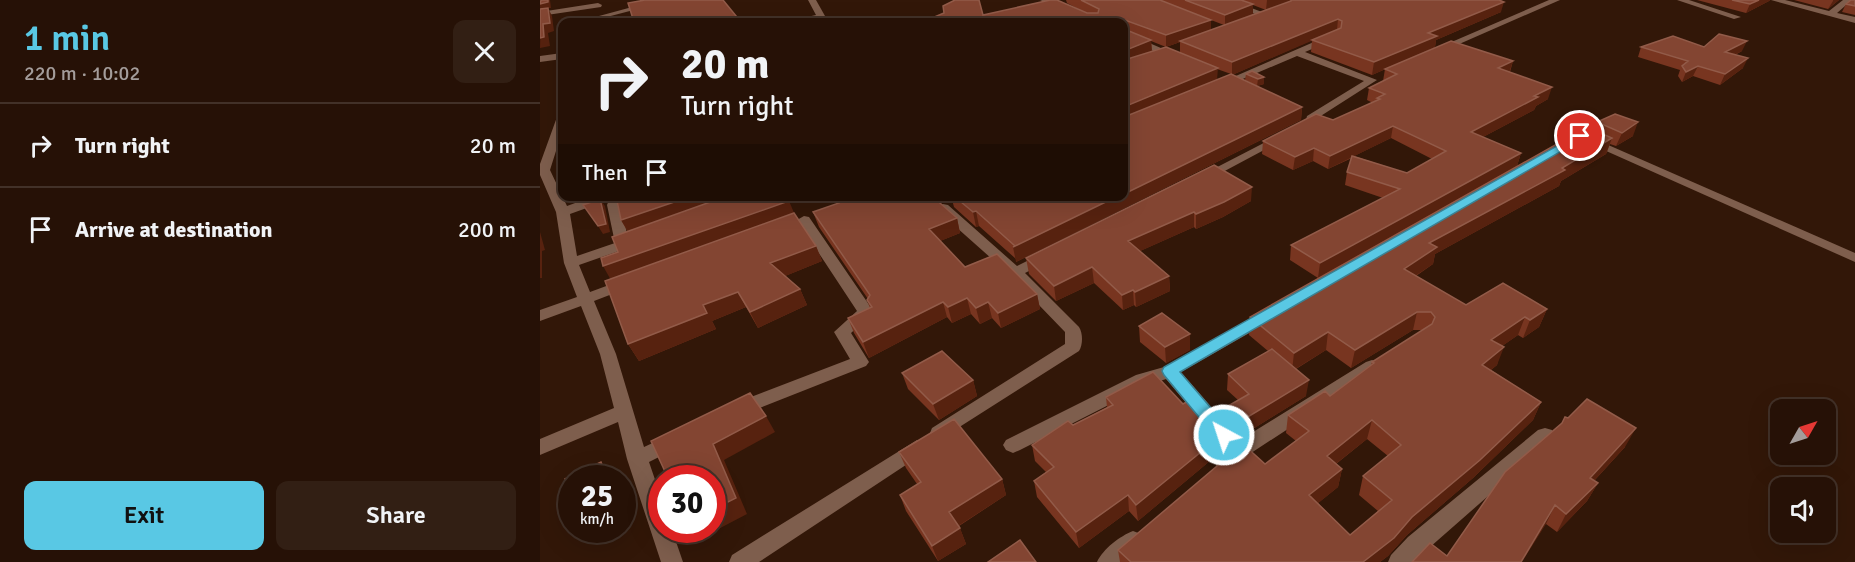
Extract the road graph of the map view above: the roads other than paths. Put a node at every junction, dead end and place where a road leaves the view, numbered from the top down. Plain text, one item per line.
1 (668, 0) edge
2 (812, 0) edge
3 (1044, 0) edge
4 (1222, 0) edge
5 (1556, 0) edge
6 (1681, 0) edge
7 (1775, 0) edge
8 (1848, 0) edge
9 (598, 2) edge
10 (1276, 12) edge
11 (540, 14) edge
12 (1831, 14) junction
13 (1266, 15) junction
14 (1737, 16) dead end
15 (602, 18) edge
16 (605, 18) edge
17 (813, 18) edge
18 (1086, 18) edge
19 (1256, 19) edge
20 (1855, 20) edge
21 (1336, 35) edge
22 (1128, 37) edge
23 (1296, 52) junction
24 (1425, 56) edge
25 (558, 57) edge
26 (540, 59) edge
27 (1183, 61) edge
28 (1209, 90) edge
29 (558, 128) edge
30 (1570, 142) edge
31 (542, 170) edge
32 (1195, 181) edge
33 (593, 201) edge
34 (615, 201) edge
35 (942, 203) edge
36 (563, 212) junction
37 (804, 220) dead end
38 (644, 238) edge
39 (622, 245) junction
40 (1058, 251) edge
41 (1855, 258) edge
42 (571, 263) junction
43 (1015, 272) junction
44 (639, 279) edge
45 (584, 299) junction
46 (1283, 306) edge
47 (540, 316) edge
48 (1390, 355) edge
49 (1170, 371) junction
50 (625, 411) junction
51 (718, 418) edge
52 (688, 434) edge
53 (1545, 435) edge
54 (1013, 445) dead end
55 (540, 447) edge
56 (1238, 451) junction
57 (637, 459) junction
58 (1212, 473) edge
59 (1143, 532) edge
60 (672, 562) edge
61 (740, 562) edge
62 (1108, 562) edge
63 (1399, 562) edge

1 - 16 street
2 - 17 street
3 - 18 street
4 - 13 street
5 - 24 street
6 - 14 street
7 - 12 street
8 - 12 street
9 - 11 street
9 - 15 street
10 - 13 street
12 - 20 street
13 - 19 street
21 - 23 street
22 - 27 street
23 - 28 street
23 - 32 street
25 - 26 street
29 - 31 street
30 - 41 street
31 - 36 street
33 - 36 street
34 - 39 street
35 - 43 street
36 - 42 street
37 - 51 street
38 - 39 street
39 - 42 street
40 - 43 street
42 - 45 street
43 - 61 street
44 - 45 street
45 - 47 street
45 - 50 street
46 - 49 street
48 - 56 street
49 - 54 street
49 - 56 street
50 - 55 street
50 - 57 street
52 - 57 street
53 - 63 street
56 - 58 street
57 - 60 street
59 - 62 street

